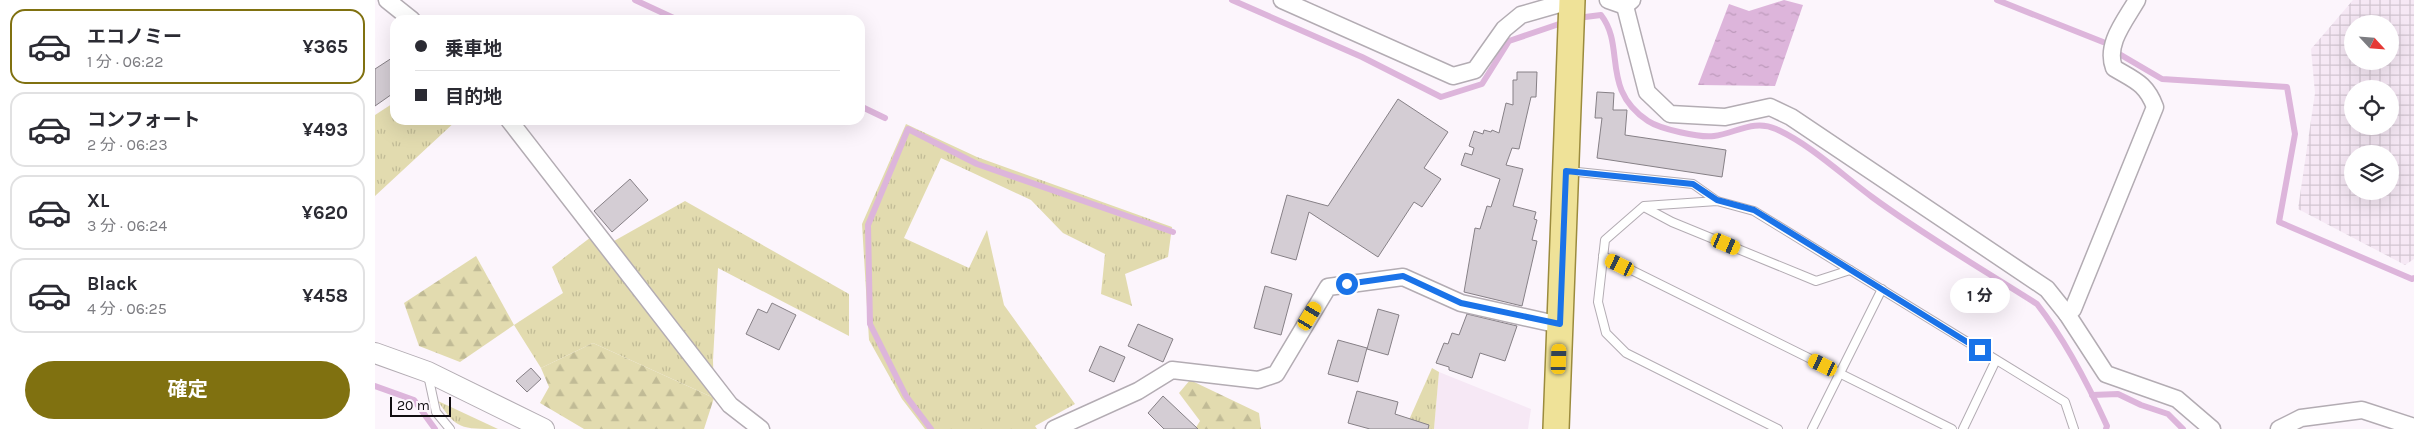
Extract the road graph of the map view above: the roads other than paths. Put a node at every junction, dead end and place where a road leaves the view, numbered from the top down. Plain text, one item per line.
1 (387, 0) edge
2 (1282, 0) edge
3 (1572, 0) edge
4 (1608, 0) edge
5 (2137, 0) edge
6 (1629, 3) edge
7 (406, 15) edge
8 (513, 125) edge
9 (1566, 171) junction
10 (1717, 200) junction
11 (1644, 206) junction
12 (1603, 256) junction
13 (1850, 270) junction
14 (1882, 289) junction
15 (2067, 314) junction
16 (1560, 324) junction
17 (375, 353) edge
18 (1996, 360) junction
19 (428, 372) junction
20 (1840, 374) junction
21 (2414, 427) edge
22 (450, 429) edge
23 (544, 429) edge
24 (761, 429) edge
25 (1054, 429) edge
26 (1557, 429) edge
27 (1778, 429) edge
28 (1812, 429) edge
29 (1952, 429) edge
30 (1963, 429) edge
31 (2074, 429) edge
32 (2212, 429) edge
33 (2279, 429) edge

1 - 7 street
2 - 3 street
3 - 9 main road
4 - 6 street
5 - 15 street
6 - 15 street
8 - 24 street
9 - 10 lane
9 - 16 main road
10 - 11 lane
10 - 13 lane
11 - 12 lane
11 - 13 lane
12 - 20 lane
12 - 27 lane
13 - 14 lane
14 - 18 lane
14 - 20 lane
15 - 32 street
16 - 25 street
16 - 26 main road
17 - 19 street
18 - 30 lane
18 - 31 lane
19 - 22 lane
19 - 23 street
20 - 28 lane
20 - 29 lane
21 - 33 street

